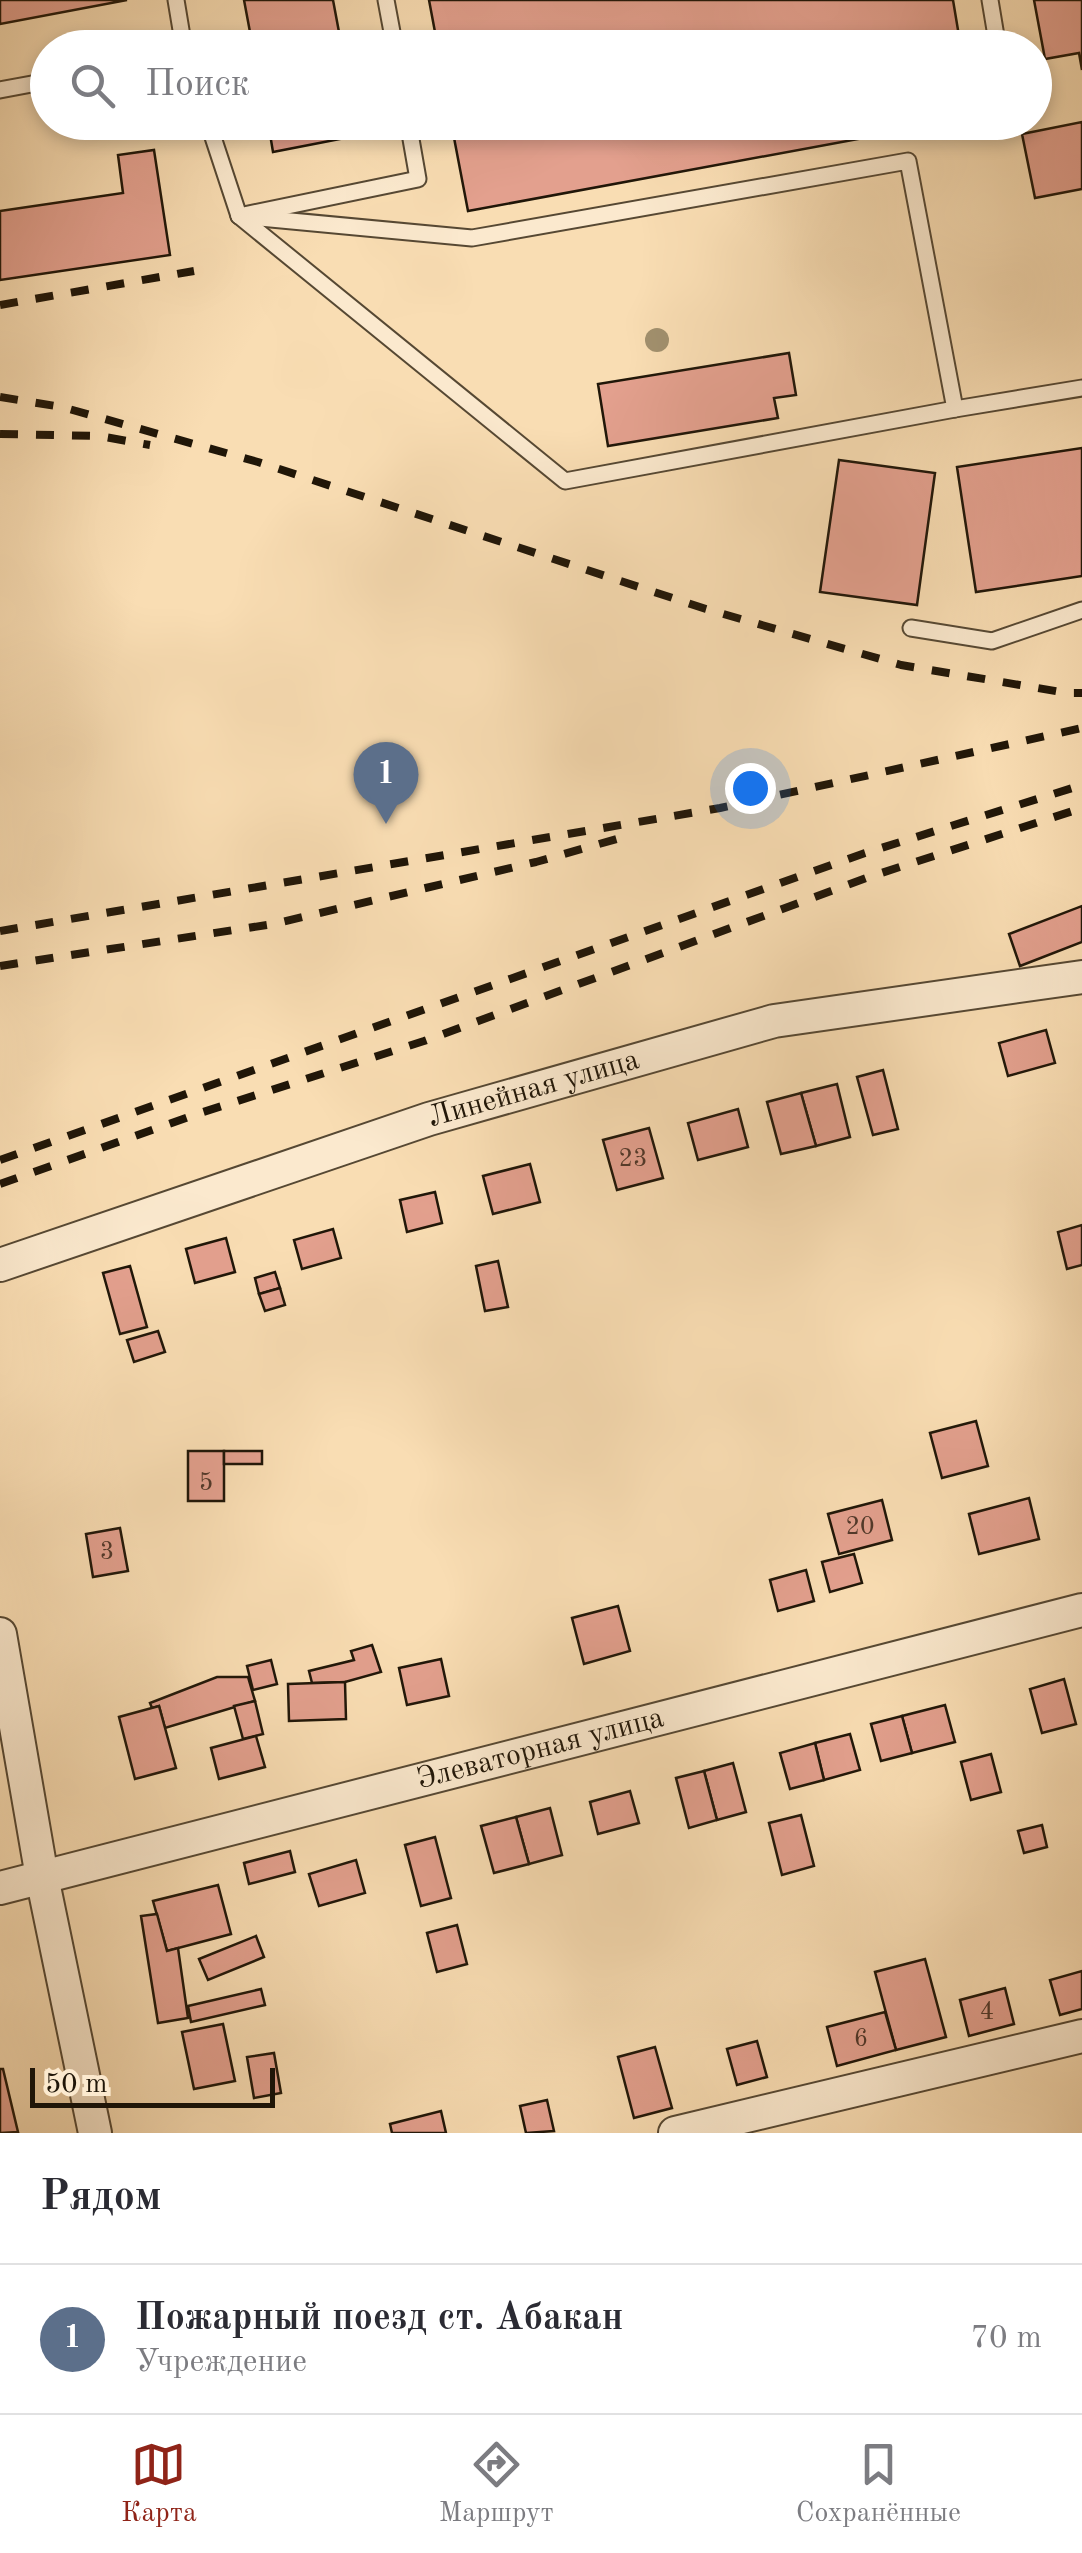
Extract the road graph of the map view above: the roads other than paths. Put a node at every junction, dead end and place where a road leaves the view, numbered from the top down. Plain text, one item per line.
1 (176, 0) edge
2 (386, 0) edge
3 (990, 0) edge
4 (181, 30) edge
5 (392, 30) edge
6 (995, 30) edge
7 (30, 84) edge
8 (0, 90) edge
9 (214, 140) edge
10 (411, 140) edge
11 (239, 216) junction
12 (1082, 388) edge
13 (955, 409) junction
14 (1082, 610) edge
15 (911, 628) dead end
16 (1080, 988) edge
17 (0, 1265) edge
18 (1082, 1610) edge
19 (0, 1634) edge
20 (42, 1877) junction
21 (0, 1888) edge
22 (1082, 2036) edge
23 (95, 2133) edge
24 (674, 2133) edge

1 - 4 lane
2 - 5 lane
3 - 6 lane
7 - 8 lane
9 - 11 lane
10 - 11 lane
11 - 13 lane
11 - 13 lane
12 - 13 lane
14 - 15 lane
16 - 17 street, Линейная улица
18 - 20 street, Элеваторная улица
19 - 20 street
20 - 21 street, Элеваторная улица
20 - 23 street
22 - 24 street

